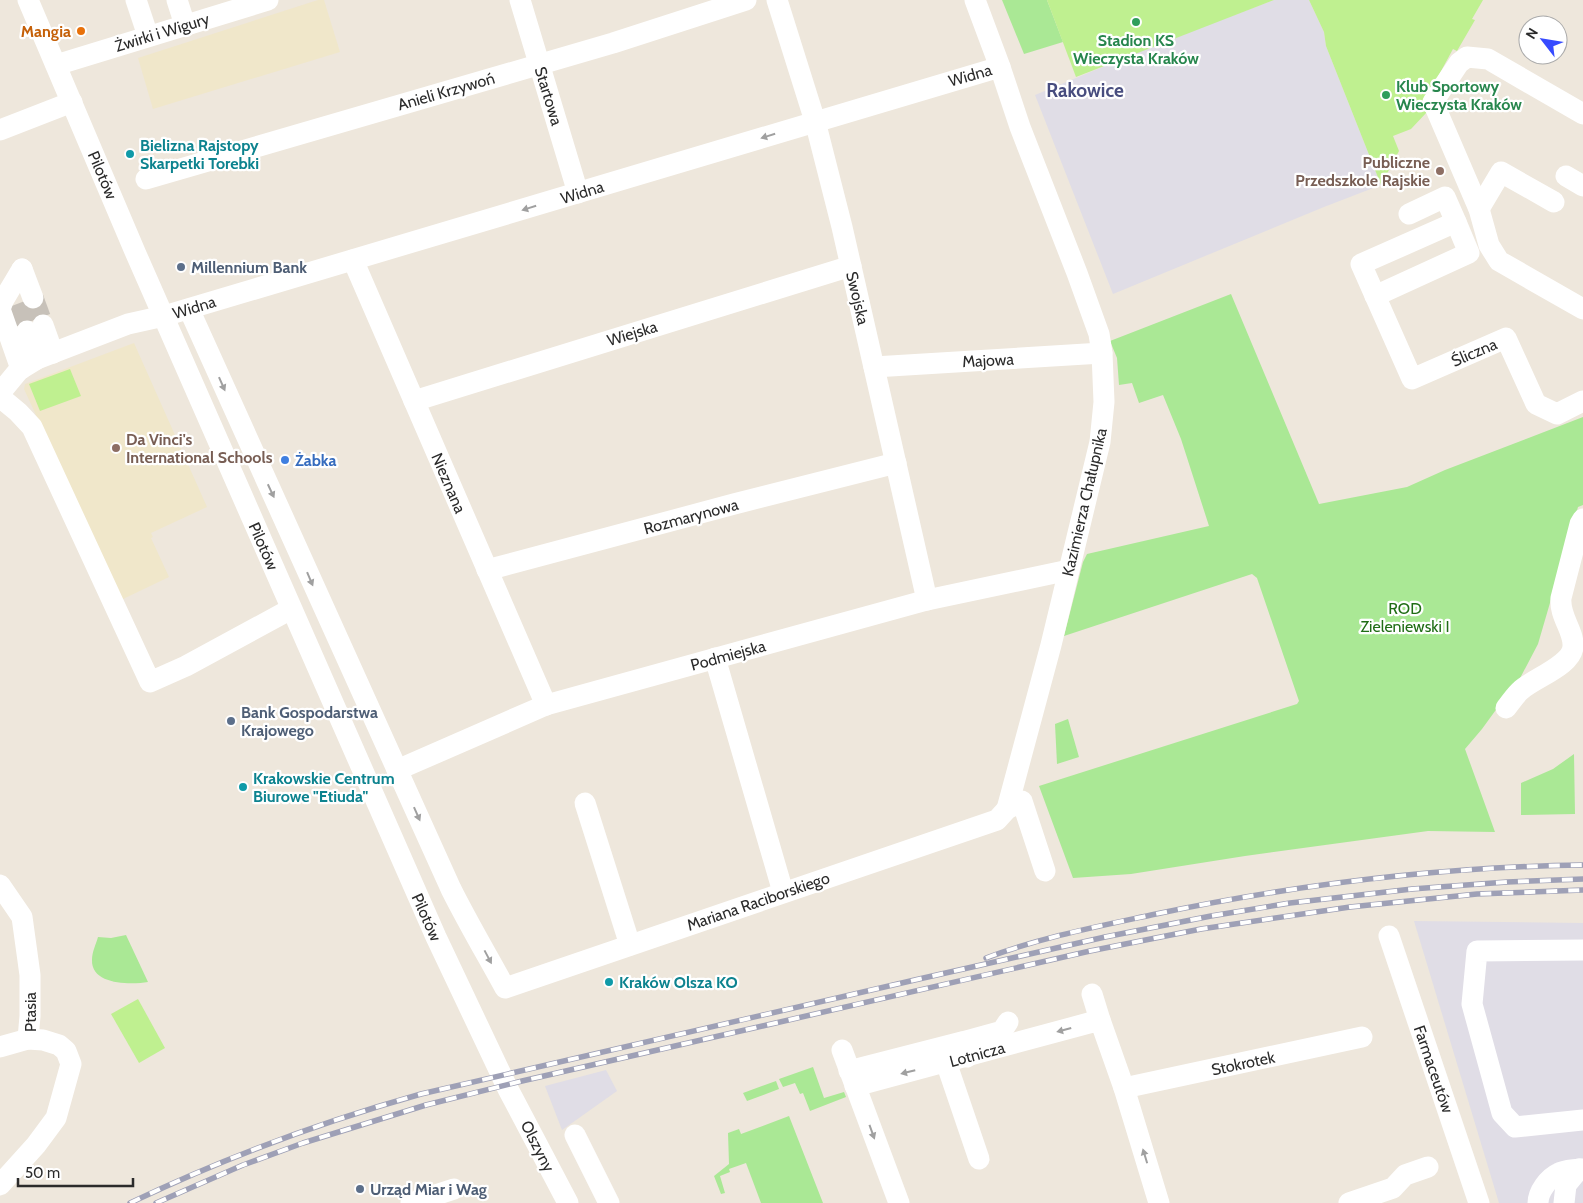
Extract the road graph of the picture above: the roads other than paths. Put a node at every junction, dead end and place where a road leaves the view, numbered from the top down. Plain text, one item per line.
1 (28, 0) edge
2 (136, 0) edge
3 (177, 0) edge
4 (268, 0) edge
5 (520, 0) edge
6 (746, 0) edge
7 (777, 0) edge
8 (975, 0) edge
9 (185, 25) junction
10 (148, 36) junction
11 (539, 64) junction
12 (56, 65) junction
13 (1000, 66) junction
14 (72, 102) junction
15 (1583, 114) edge
16 (815, 121) junction
17 (0, 130) edge
18 (146, 179) dead end
19 (578, 193) junction
20 (1554, 202) dead end
21 (1479, 209) junction
22 (1409, 214) dead end
23 (1456, 222) junction
24 (353, 260) junction
25 (851, 266) junction
26 (1375, 296) junction
27 (20, 297) dead end
28 (189, 308) junction
29 (1583, 309) edge
30 (164, 316) junction
31 (35, 328) tunnel mouth
32 (1102, 354) junction
33 (37, 360) junction
34 (874, 367) junction
35 (0, 393) edge
36 (0, 397) edge
37 (414, 400) junction
38 (1583, 401) edge
39 (896, 463) junction
40 (1583, 519) edge
41 (487, 570) junction
42 (1069, 570) junction
43 (927, 600) junction
44 (291, 608) junction
45 (714, 658) junction
46 (546, 705) junction
47 (1506, 708) dead end
48 (397, 770) junction
49 (585, 803) dead end
50 (1007, 809) junction
51 (1045, 871) dead end
52 (0, 884) edge
53 (783, 892) junction
54 (0, 910) edge
55 (23, 923) junction
56 (1389, 936) dead end
57 (630, 945) junction
58 (1583, 950) edge
59 (505, 988) joint
60 (1092, 994) dead end
61 (1100, 1020) junction
62 (1008, 1022) dead end
63 (1362, 1037) dead end
64 (28, 1039) junction
65 (0, 1047) edge
66 (842, 1050) dead end
67 (964, 1050) junction
68 (946, 1062) junction
69 (852, 1079) junction
70 (1124, 1088) junction
71 (508, 1089) joint
72 (1583, 1120) edge
73 (575, 1135) dead end
74 (979, 1159) dead end
75 (1428, 1167) dead end
76 (1581, 1169) edge
77 (3, 1181) edge
78 (454, 1189) dead end
79 (411, 1203) edge
80 (568, 1203) edge
81 (609, 1203) edge
82 (899, 1203) edge
83 (1159, 1203) edge
84 (1349, 1203) edge
85 (1479, 1203) edge
86 (1538, 1203) edge
87 (1564, 1203) edge

1 - 12 street, Pilotów
2 - 10 street
3 - 9 street
4 - 9 street, Żwirki i Wigury
5 - 11 street, Startowa
6 - 11 street, Anieli Krzywoń
7 - 16 street, Swojska
8 - 13 street, Kazimierza Chałupnika
9 - 10 street, Żwirki i Wigury
10 - 12 street, Żwirki i Wigury
11 - 18 street, Anieli Krzywoń
11 - 19 street, Startowa
12 - 14 street, Pilotów
13 - 16 street, Widna
13 - 32 street, Kazimierza Chałupnika
14 - 17 street
14 - 30 street, Pilotów
15 - 21 street
16 -> 19 street, Widna
16 - 25 street, Swojska
19 -> 24 street, Widna
20 - 21 street
21 - 29 street
22 - 23 street
23 - 26 street
23 - 26 street, Śliczna
24 - 28 street, Widna
24 - 37 street, Nieznana
25 - 34 street, Swojska
25 - 37 street, Wiejska
26 - 38 street, Śliczna
27 - 33 street
28 - 30 street, Widna
28 -> 48 street, Pilotów
30 - 33 street, Widna
30 - 44 street, Pilotów
31 - 33 street
32 - 34 street, Majowa
32 - 42 street, Kazimierza Chałupnika
33 - 35 street
34 - 39 street, Swojska
36 - 44 street
37 - 41 street, Nieznana
39 - 41 street, Rozmarynowa
39 - 43 street, Swojska
40 - 47 street
41 - 46 street, Nieznana
42 - 43 street, Podmiejska
42 - 50 street, Kazimierza Chałupnika
43 - 45 street, Podmiejska
44 - 71 street, Pilotów
45 - 46 street, Podmiejska
45 - 53 street
46 - 48 street, Podmiejska
48 -> 59 street, Pilotów
49 - 57 street
50 - 51 street
50 - 53 street, Mariana Raciborskiego
52 - 55 street, Ptasia
53 - 57 street, Mariana Raciborskiego
54 - 55 street
55 - 64 street, Ptasia
56 - 85 street, Farmaceutów
57 - 59 street, Mariana Raciborskiego
58 - 72 street
60 - 61 street
61 -> 67 street, Lotnicza
61 - 70 street
62 - 67 street
63 - 70 street, Stokrotek
64 - 65 street
64 - 77 street, Ptasia
66 - 69 street
67 - 68 street, Lotnicza
67 - 69 street
68 -> 69 street, Lotnicza
68 - 74 street
69 -> 82 street
83 -> 70 street
71 - 80 street, Olszyny
73 - 81 street
75 - 84 street
76 - 86 street
76 - 87 street
78 - 79 street

